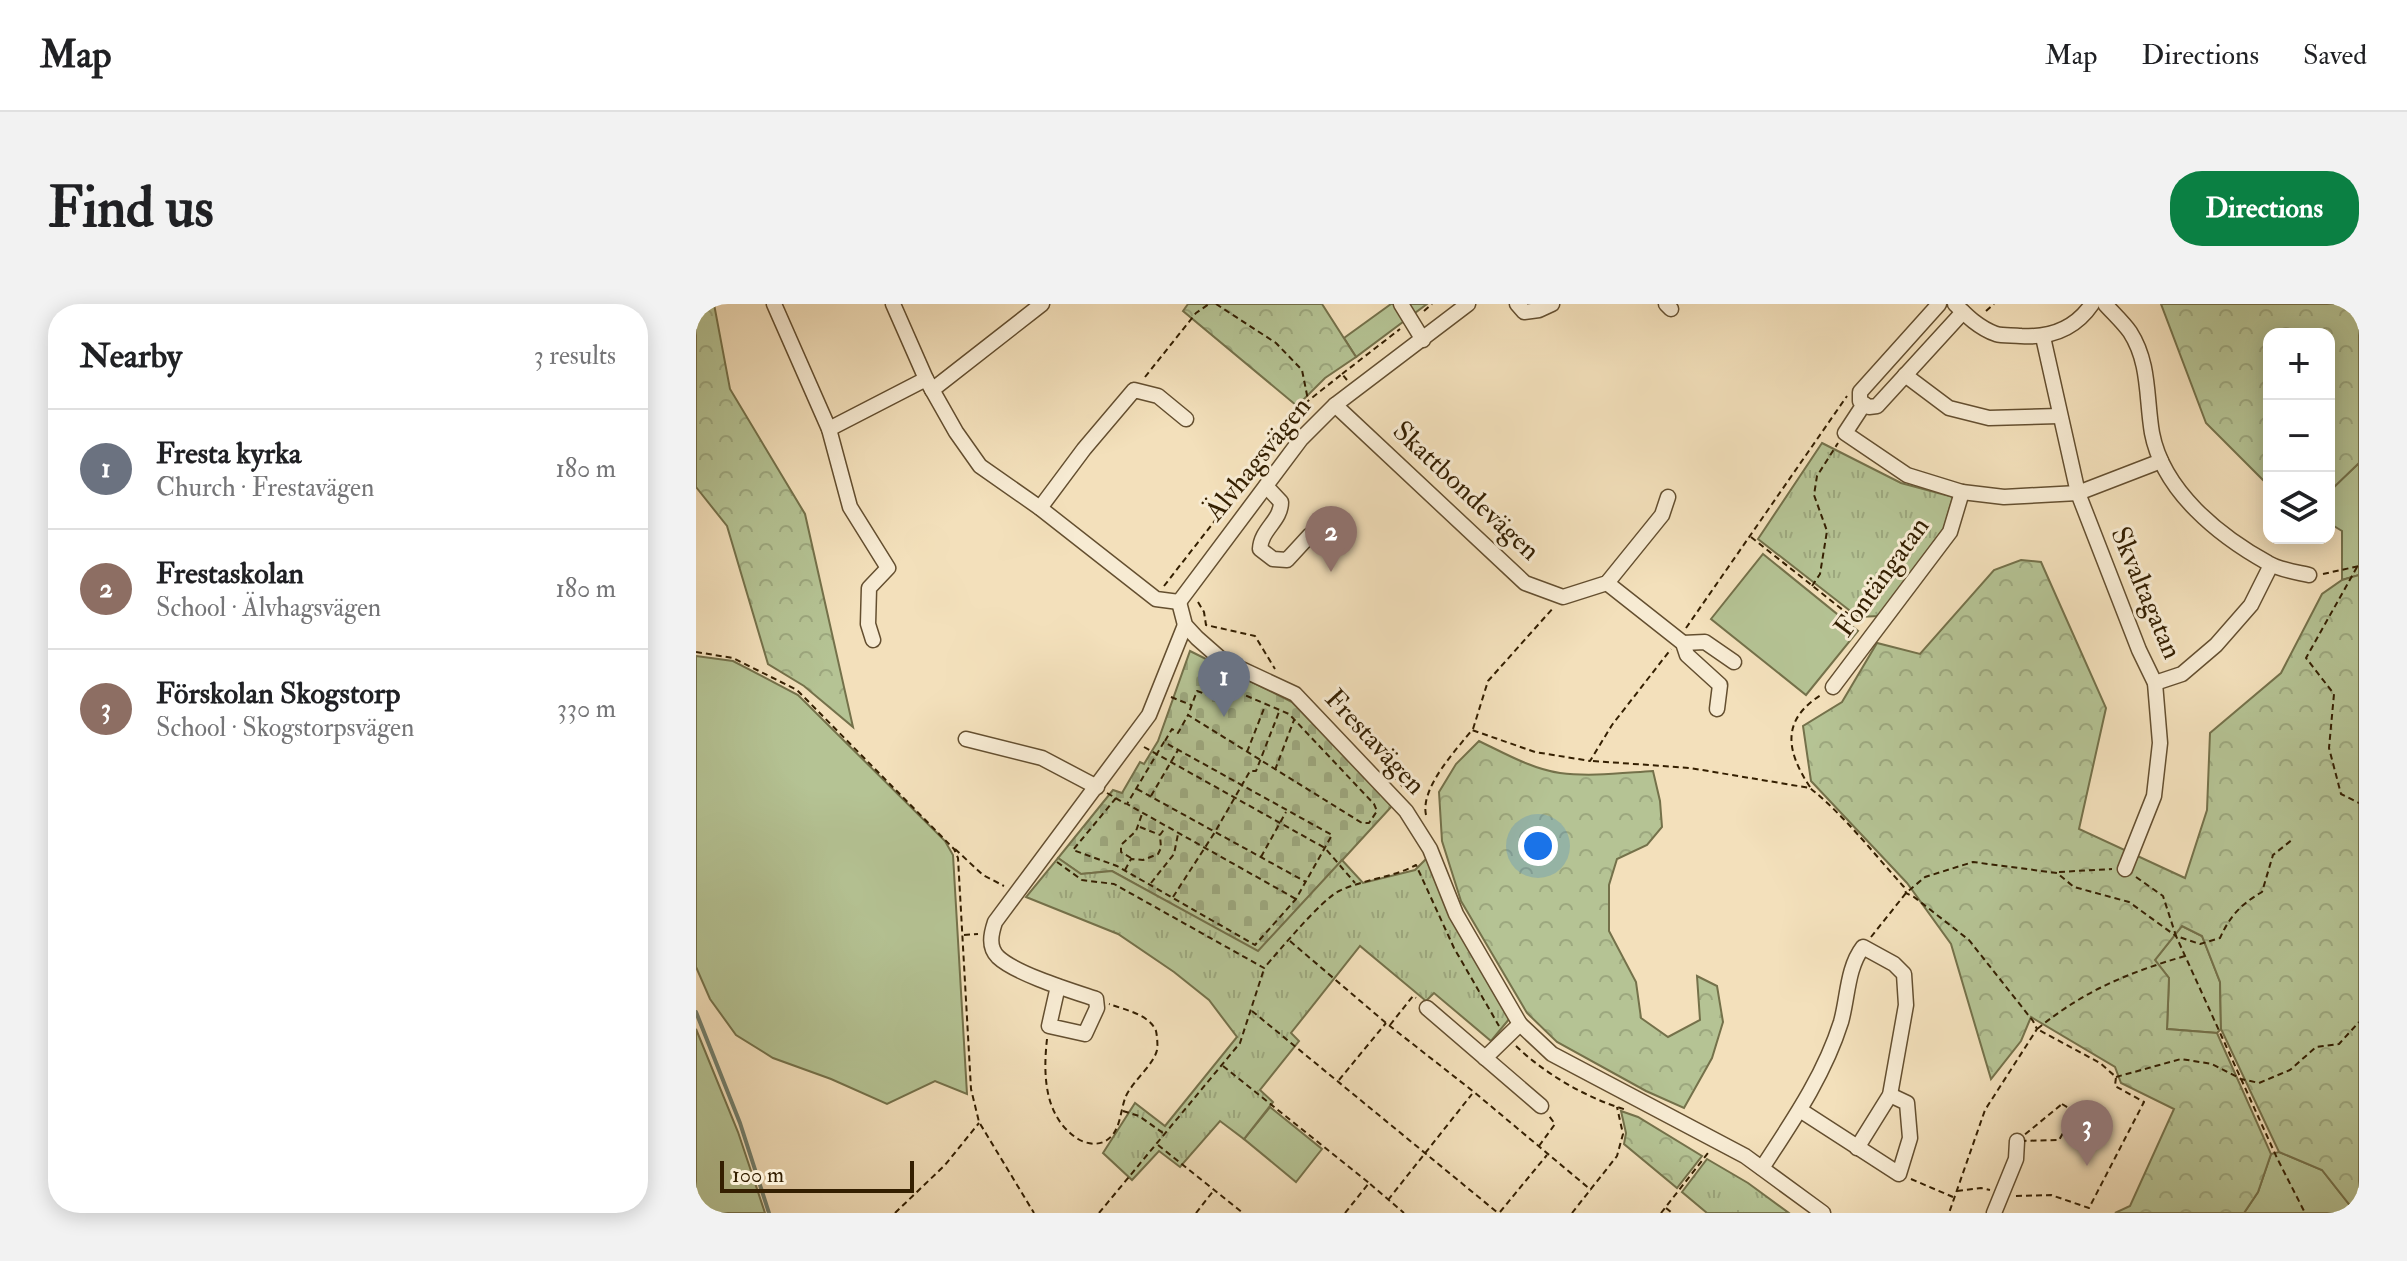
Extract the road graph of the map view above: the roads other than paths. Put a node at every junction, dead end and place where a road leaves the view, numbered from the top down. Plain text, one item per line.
1 (774, 304) edge
2 (893, 304) edge
3 (1042, 304) edge
4 (1401, 304) edge
5 (1468, 304) edge
6 (1517, 304) edge
7 (1552, 304) edge
8 (1939, 304) edge
9 (2092, 304) edge
10 (2105, 304) edge
11 (1959, 308) edge
12 (2043, 337) junction
13 (1423, 340) junction
14 (1905, 375) junction
15 (929, 384) junction
16 (1864, 404) junction
17 (1335, 405) junction
18 (2059, 416) junction
19 (1186, 419) dead end
20 (829, 429) junction
21 (2161, 461) junction
22 (1266, 486) junction
23 (1962, 492) junction
24 (2078, 493) junction
25 (1668, 497) dead end
26 (1040, 508) junction
27 (1310, 535) dead end
28 (2271, 565) junction
29 (2309, 575) road end
30 (1607, 583) junction
31 (1179, 602) junction
32 (1185, 625) junction
33 (873, 640) dead end
34 (1681, 641) junction
35 (1734, 662) dead end
36 (2155, 683) junction
37 (1833, 687) road end
38 (1717, 709) dead end
39 (966, 739) dead end
40 (1097, 787) junction
41 (2125, 869) road end
42 (1058, 986) junction
43 (1427, 1008) dead end
44 (1520, 1024) junction
45 (1485, 1058) junction
46 (1890, 1095) junction
47 (1541, 1106) road end
48 (1800, 1110) junction
49 (2017, 1141) road end
50 (1857, 1148) junction
51 (1762, 1168) junction
52 (1823, 1213) edge
53 (1994, 1213) edge

1 - 20 street
2 - 15 street
3 - 15 street
4 - 13 street
5 - 13 street, Älvhagsvägen
6 - 7 street
8 - 16 street
9 - 12 street
10 - 21 street
11 - 12 street
11 - 14 street
12 - 18 street, Skvaltagatan
13 - 17 street, Älvhagsvägen
14 - 16 street
14 - 18 street
15 - 20 street
15 - 26 street
16 - 23 street
17 - 22 street, Älvhagsvägen
17 - 30 street, Skattbondevägen
18 - 24 street, Skvaltagatan
19 - 26 street
20 - 33 street
21 - 24 street
21 - 28 street
22 - 27 street
22 - 31 street, Älvhagsvägen
23 - 24 street
23 - 37 street, Fontängatan
24 - 36 street, Skvaltagatan
25 - 30 street
26 - 31 street
28 - 29 street
28 - 36 street
30 - 34 street
31 - 32 street
32 - 40 street
32 - 44 street, Frestavägen
34 - 35 street
34 - 38 street
36 - 41 street, Skvaltagatan
39 - 40 street
40 - 42 street
42 - 42 street
43 - 45 street
44 - 45 street
44 - 51 street, Frestavägen
45 - 47 street
46 - 48 street
46 - 50 street
46 - 50 street
48 - 50 street
48 - 51 street
49 - 53 street
51 - 52 street, Frestavägen

